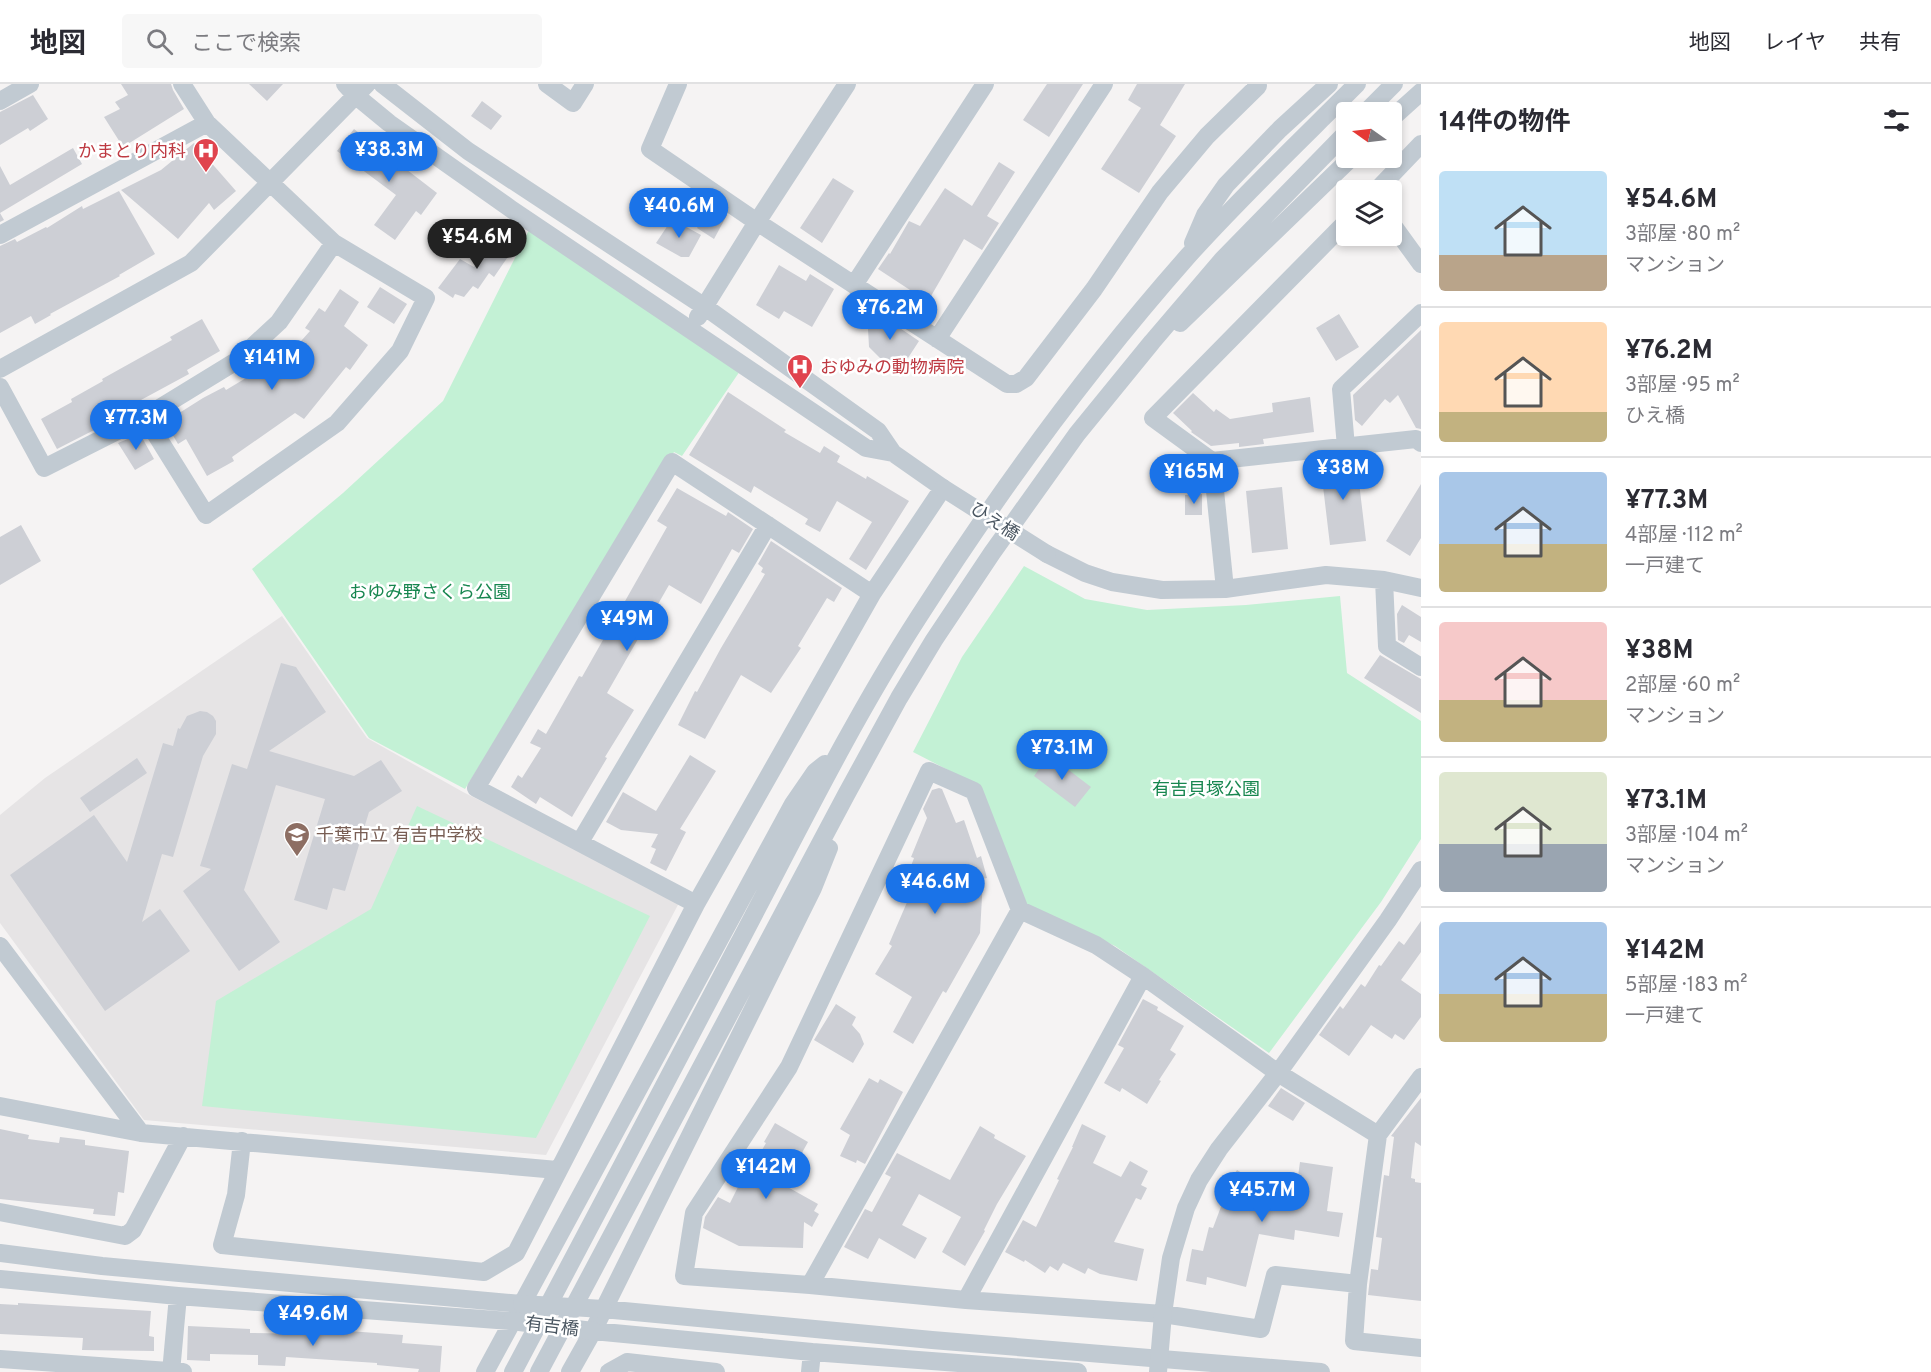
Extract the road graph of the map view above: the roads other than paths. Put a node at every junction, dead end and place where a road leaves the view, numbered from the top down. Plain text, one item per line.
1 (30, 84) edge
2 (182, 84) edge
3 (382, 84) edge
4 (547, 84) edge
5 (585, 84) edge
6 (678, 84) edge
7 (847, 84) edge
8 (985, 84) edge
9 (1104, 84) edge
10 (1329, 84) edge
11 (1357, 84) edge
12 (1394, 84) edge
13 (1258, 85) edge
14 (356, 88) edge
15 (1421, 92) edge
16 (0, 101) edge
17 (1376, 102) edge
18 (1402, 109) edge
19 (207, 123) junction
20 (1336, 143) edge
21 (1421, 144) edge
22 (1341, 168) edge
23 (1387, 180) edge
24 (269, 182) junction
25 (757, 222) junction
26 (1336, 232) edge
27 (0, 235) edge
28 (1402, 238) edge
29 (334, 243) junction
30 (1186, 259) junction
31 (1421, 264) edge
32 (854, 285) junction
33 (705, 307) junction
34 (1421, 312) edge
35 (691, 329) junction
36 (937, 339) junction
37 (1152, 342) junction
38 (0, 369) edge
39 (0, 387) edge
40 (145, 417) junction
41 (1421, 443) edge
42 (1347, 447) junction
43 (894, 453) junction
44 (1212, 461) junction
45 (944, 488) junction
46 (768, 525) junction
47 (1384, 580) junction
48 (1421, 588) edge
49 (1226, 589) junction
50 (872, 594) junction
51 (1421, 667) edge
52 (839, 752) junction
53 (846, 795) junction
54 (580, 842) junction
55 (1421, 870) edge
56 (696, 904) junction
57 (1020, 910) junction
58 (0, 946) edge
59 (1143, 976) junction
60 (1278, 1073) junction
61 (1421, 1077) edge
62 (0, 1106) edge
63 (141, 1133) junction
64 (1378, 1135) junction
65 (183, 1136) junction
66 (243, 1141) junction
67 (557, 1170) junction
68 (0, 1212) edge
69 (0, 1253) edge
70 (0, 1280) edge
71 (1358, 1284) junction
72 (810, 1285) junction
73 (178, 1296) junction
74 (966, 1300) junction
75 (522, 1304) junction
76 (603, 1309) junction
77 (1163, 1314) junction
78 (511, 1322) junction
79 (593, 1331) junction
80 (1421, 1348) edge
81 (812, 1352) junction
82 (0, 1359) edge
83 (39, 1368) edge
84 (175, 1372) edge
85 (485, 1372) edge
86 (513, 1372) edge
87 (539, 1372) edge
88 (570, 1372) edge
89 (609, 1372) edge
90 (716, 1372) edge
91 (810, 1372) edge
92 (1078, 1372) edge
93 (1158, 1372) edge
94 (1321, 1372) edge

1 - 16 street
2 - 19 street
3 - 33 street
4 - 5 street
6 - 25 street
7 - 25 street
8 - 32 street
9 - 36 street
10 - 30 street
11 - 30 street
12 - 17 street
13 - 36 street
14 - 24 street
14 - 35 street
15 - 18 street
19 - 24 street
19 - 27 street
20 - 37 street
21 - 23 street
22 - 37 street
24 - 29 street
24 - 38 street
25 - 32 street
25 - 33 street
26 - 44 street
28 - 31 street
29 - 40 street
29 - 40 street
30 - 52 street
32 - 36 street
33 - 35 street
33 - 43 street
34 - 42 street
35 - 43 street
37 - 53 street
39 - 40 street
41 - 42 street
42 - 44 street
43 - 45 street, ひえ橋
44 - 49 street
45 - 49 street, ひえ橋, bridge
45 - 50 street
46 - 50 street
46 - 54 street
46 - 54 street
47 - 48 street, ひえ橋
47 - 49 street, ひえ橋
47 - 51 street
50 - 56 street
52 - 75 street
52 - 86 street
53 - 76 street
53 - 87 street
54 - 56 street
55 - 60 street
56 - 67 street
57 - 59 street
57 - 72 street
57 - 72 street
58 - 63 street
59 - 60 street
59 - 74 street
60 - 64 street
60 - 77 street
61 - 64 street
62 - 63 street
63 - 65 street
64 - 71 street
65 - 66 street
65 - 68 street
66 - 67 street
66 - 67 street
69 - 75 street, 有吉橋
70 - 73 street, 有吉橋
71 - 77 street
71 - 80 street
72 - 74 street
73 - 78 street, 有吉橋
73 - 84 street
74 - 77 street
75 - 76 street, 有吉橋, bridge
75 - 78 street
76 - 79 street
76 - 94 street, 有吉橋
77 - 93 street, bridge
78 - 79 street, 有吉橋, bridge
78 - 85 street
79 - 81 street, 有吉橋
79 - 88 street
81 - 91 street
81 - 92 street, 有吉橋
82 - 83 street
83 - 84 street
89 - 90 street

